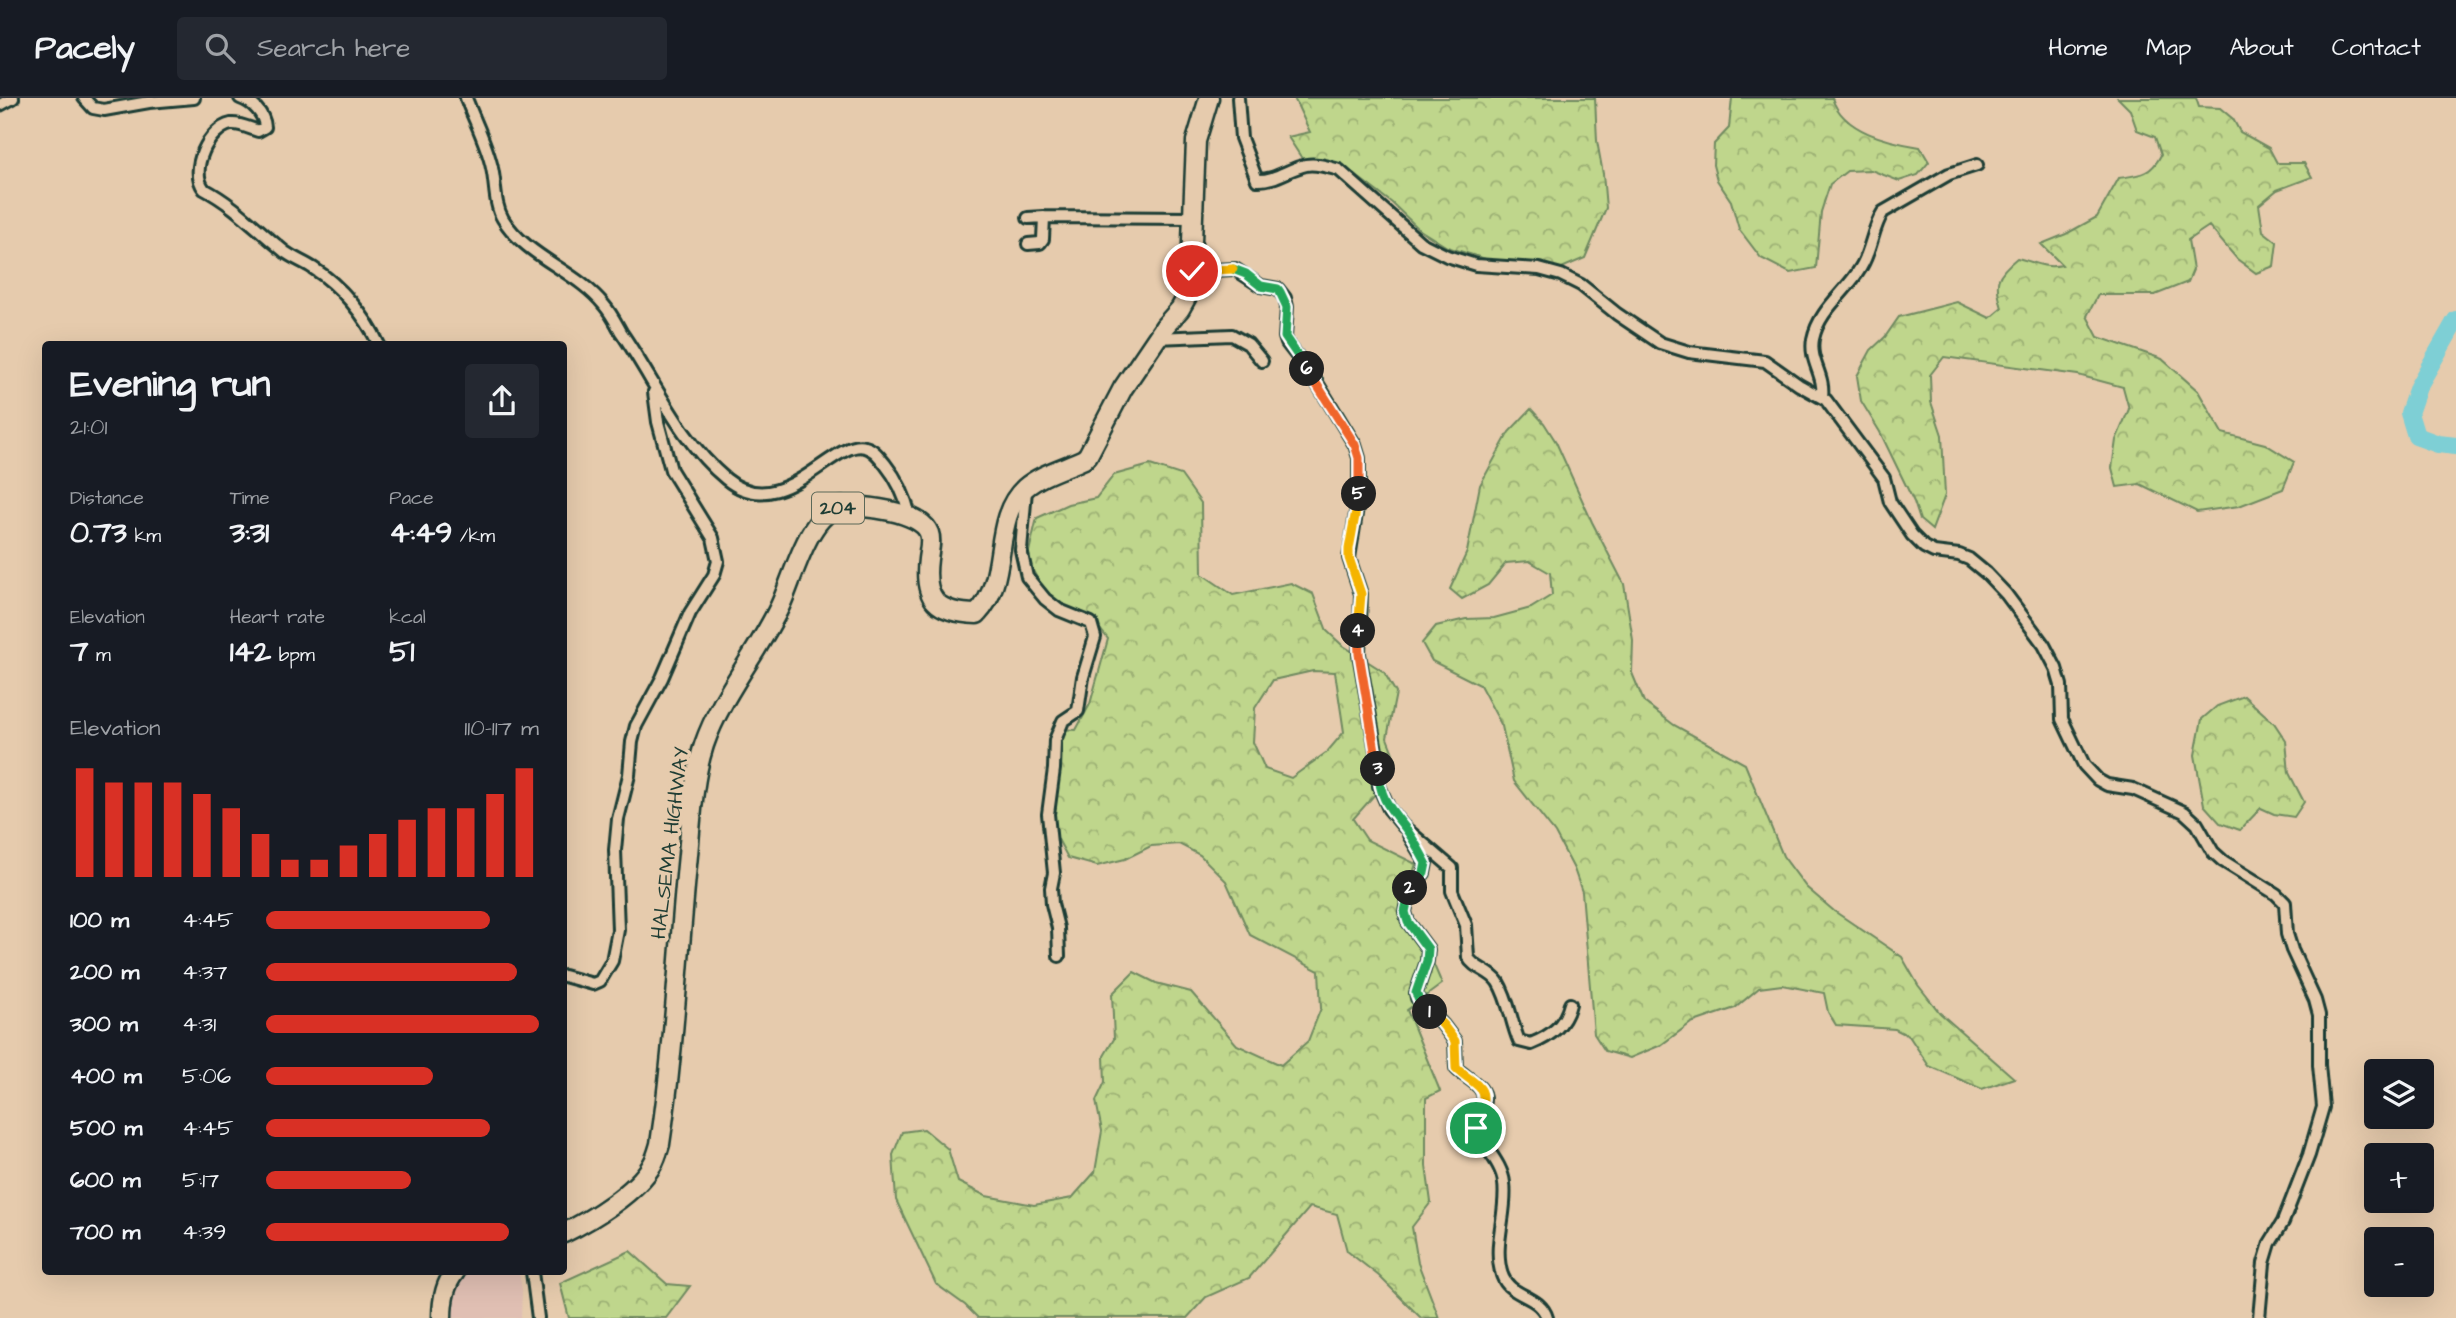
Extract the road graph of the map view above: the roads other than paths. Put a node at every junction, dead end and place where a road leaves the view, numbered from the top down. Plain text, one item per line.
1 (13, 98) edge
2 (84, 98) edge
3 (194, 98) edge
4 (240, 98) edge
5 (466, 98) edge
6 (1209, 98) edge
7 (1238, 98) edge
8 (0, 105) edge
9 (1977, 165) dead end
10 (1044, 217) junction
11 (1028, 218) dead end
12 (1193, 218) junction
13 (1028, 244) dead end
14 (1192, 271) junction
15 (1156, 338) junction
16 (377, 341) edge
17 (1262, 361) dead end
18 (653, 382) junction
19 (1822, 397) junction
20 (1026, 487) junction
21 (910, 516) junction
22 (1404, 825) junction
23 (1059, 956) dead end
24 (567, 977) edge
25 (1570, 1004) dead end
26 (567, 1232) edge
27 (451, 1275) edge
28 (533, 1275) edge
29 (442, 1318) edge
30 (538, 1318) edge
31 (1547, 1318) edge
32 (2259, 1318) edge

1 - 8 street
2 - 3 street
4 - 16 street
5 - 18 street
6 - 12 highway
7 - 19 street
9 - 19 street
10 - 11 street
10 - 12 street
10 - 13 street
12 - 14 highway
14 - 15 highway
14 - 22 street
15 - 17 street
15 - 20 highway
18 - 21 street
18 - 24 street
19 - 32 street
20 - 21 highway
20 - 23 street
21 - 26 highway, HALSEMA HIGHWAY / 204
22 - 25 street
22 - 31 street
27 - 29 highway
28 - 30 street

